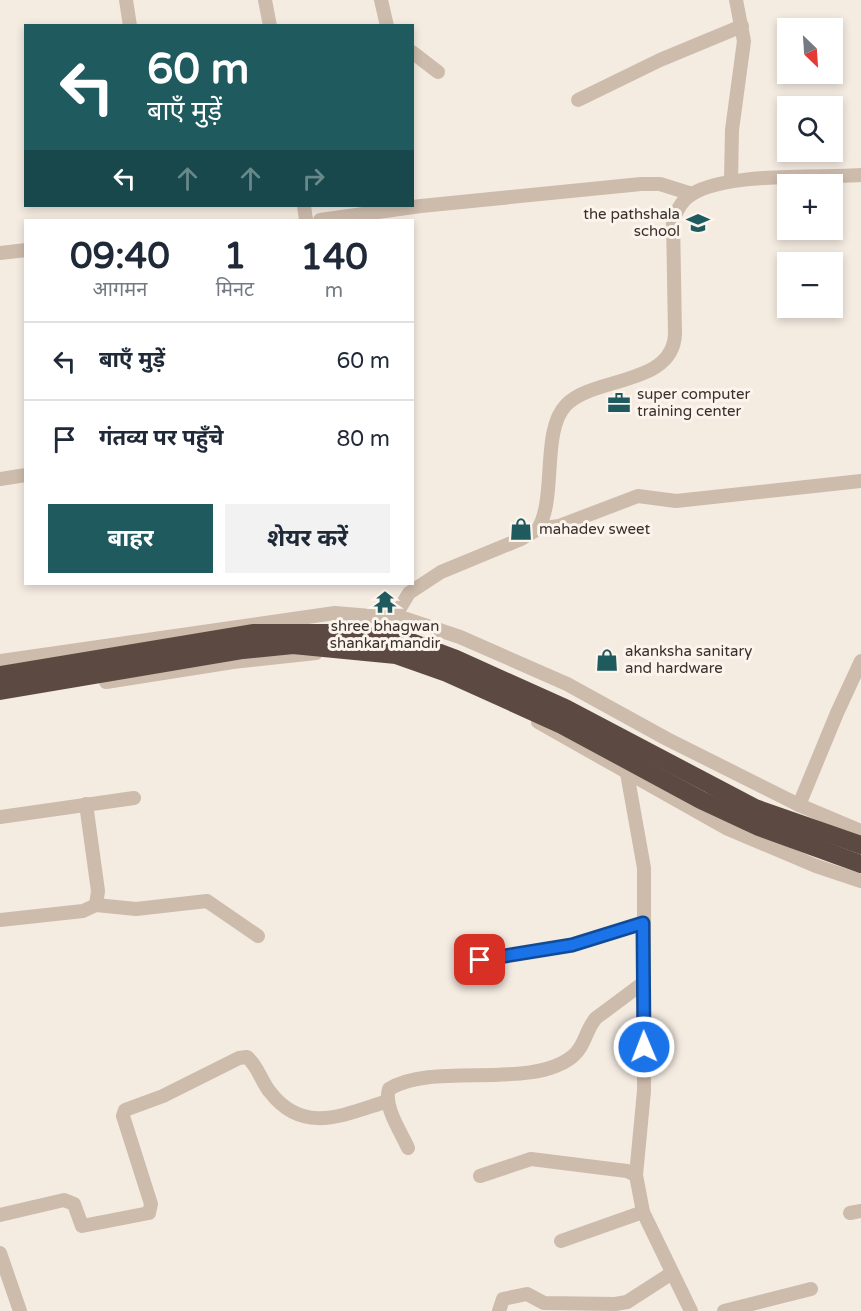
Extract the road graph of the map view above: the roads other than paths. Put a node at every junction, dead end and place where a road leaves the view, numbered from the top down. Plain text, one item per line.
1 (126, 0) edge
2 (265, 0) edge
3 (381, 0) edge
4 (736, 0) edge
5 (130, 24) edge
6 (270, 24) edge
7 (387, 24) edge
8 (742, 26) junction
9 (414, 54) edge
10 (438, 72) dead end
11 (578, 100) dead end
12 (861, 175) edge
13 (731, 182) junction
14 (692, 194) junction
15 (414, 207) edge
16 (414, 207) edge
17 (327, 219) edge
18 (24, 250) edge
19 (0, 253) edge
20 (24, 475) edge
21 (0, 479) edge
22 (861, 481) edge
23 (538, 529) junction
24 (397, 618) junction
25 (384, 659) junction
26 (0, 661) edge
27 (861, 661) edge
28 (0, 675) edge
29 (0, 691) edge
30 (0, 699) edge
31 (564, 716) junction
32 (627, 773) junction
33 (134, 798) dead end
34 (86, 804) junction
35 (799, 805) junction
36 (0, 817) edge
37 (861, 831) edge
38 (861, 845) edge
39 (861, 864) edge
40 (861, 881) edge
41 (96, 905) junction
42 (0, 920) edge
43 (643, 923) junction
44 (258, 936) dead end
45 (480, 960) dead end
46 (643, 983) junction
47 (388, 1101) junction
48 (408, 1148) dead end
49 (636, 1175) junction
50 (480, 1176) dead end
51 (643, 1212) junction
52 (0, 1215) edge
53 (561, 1241) dead end
54 (0, 1252) edge
55 (672, 1273) junction
56 (811, 1290) dead end
57 (20, 1311) edge
58 (499, 1311) edge
59 (691, 1311) edge
60 (724, 1311) edge

1 - 5 street
2 - 6 street
3 - 7 street
4 - 8 street
8 - 11 street
8 - 13 street
9 - 10 street
12 - 13 street
13 - 14 street
14 - 15 street
14 - 23 street
16 - 17 street
18 - 19 street
20 - 21 street
22 - 23 street
23 - 24 street
24 - 25 street
24 - 26 street
24 - 35 street
25 - 30 street
25 - 32 street
27 - 35 street
28 - 31 highway
29 - 31 highway
31 - 38 highway
31 - 39 highway
32 - 40 street
32 - 43 street
33 - 34 street
34 - 36 street
34 - 41 street
35 - 37 street
41 - 42 street
41 - 44 street
43 - 45 lane
43 - 46 street
46 - 47 street
46 - 49 street
47 - 48 street
47 - 52 street
49 - 50 street
49 - 51 street
51 - 53 street
51 - 55 street
54 - 57 street
55 - 58 street
55 - 59 street
56 - 60 street

